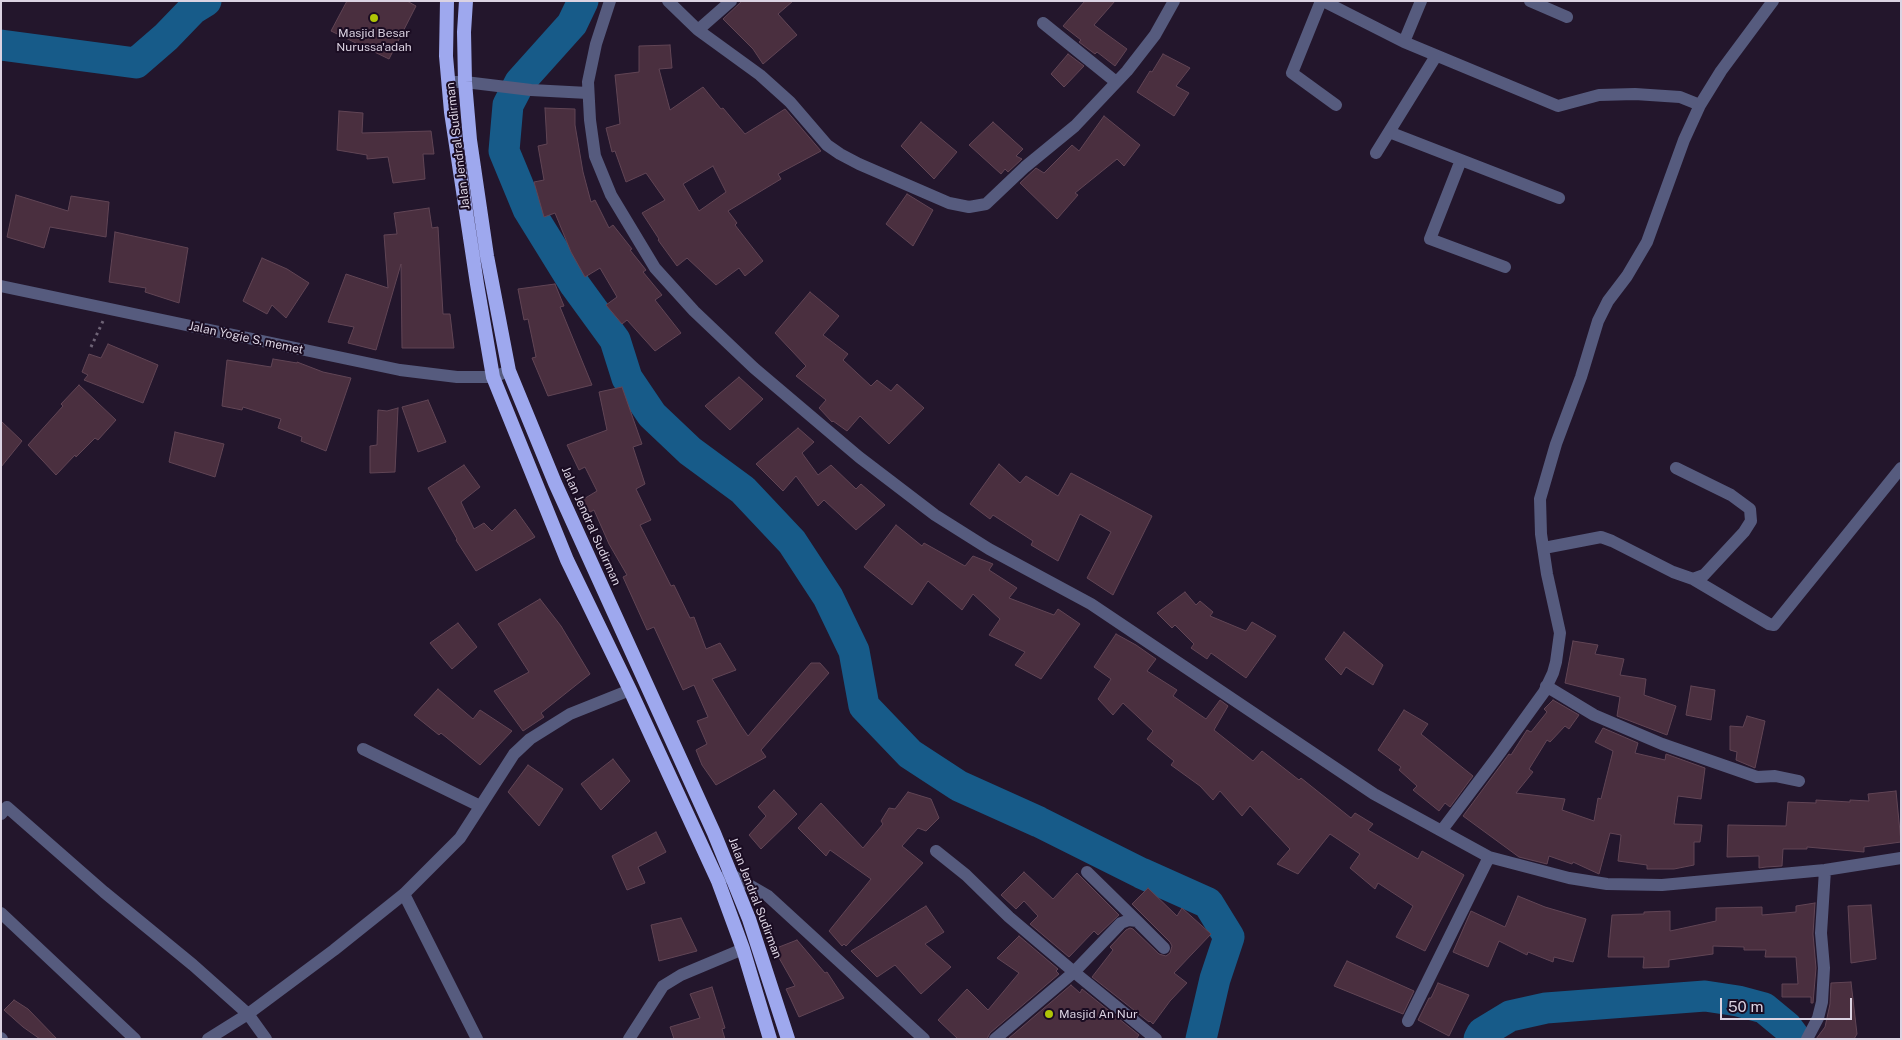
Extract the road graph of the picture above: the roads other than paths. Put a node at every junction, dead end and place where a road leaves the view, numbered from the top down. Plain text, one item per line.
1 (446, 1) edge
2 (466, 1) edge
3 (610, 1) edge
4 (668, 1) edge
5 (731, 1) edge
6 (1174, 1) edge
7 (1322, 1) edge
8 (1421, 1) edge
9 (1530, 1) edge
10 (1773, 1) edge
11 (1567, 17) dead end
12 (1043, 23) dead end
13 (698, 30) junction
14 (1404, 42) junction
15 (1436, 56) junction
16 (448, 82) junction
17 (465, 82) junction
18 (1116, 82) junction
19 (588, 93) junction
20 (1336, 105) dead end
21 (1700, 105) junction
22 (1389, 132) junction
23 (1376, 153) dead end
24 (1460, 160) junction
25 (1559, 198) dead end
26 (1505, 267) dead end
27 (1, 286) edge
28 (509, 371) junction
29 (493, 377) junction
30 (1676, 468) dead end
31 (1901, 468) edge
32 (1544, 548) junction
33 (1693, 578) junction
34 (1546, 686) junction
35 (630, 690) junction
36 (363, 749) dead end
37 (1799, 781) dead end
38 (480, 806) junction
39 (3, 807) edge
40 (1442, 830) junction
41 (936, 850) dead end
42 (1489, 856) junction
43 (1901, 858) edge
44 (1825, 870) junction
45 (1087, 872) dead end
46 (724, 878) junction
47 (404, 894) junction
48 (1, 913) edge
49 (1137, 921) junction
50 (1164, 948) dead end
51 (743, 949) junction
52 (1074, 972) junction
53 (248, 1014) junction
54 (1408, 1021) dead end
55 (135, 1039) edge
56 (208, 1039) edge
57 (266, 1039) edge
58 (477, 1039) edge
59 (629, 1039) edge
60 (770, 1039) edge
61 (788, 1039) edge
62 (924, 1039) edge
63 (995, 1039) edge
64 (1156, 1039) edge
65 (1807, 1039) edge

1 - 16 highway, Jalan Jendral Sudirman
2 - 17 highway, Jalan Jendral Sudirman
3 - 19 street
4 - 13 street
5 - 13 street
6 - 18 street
7 - 14 street
7 - 20 street
8 - 14 street
9 - 11 street
10 - 21 street
12 - 18 street
13 - 18 street
14 - 15 street
15 - 21 street
15 - 22 street
16 - 17 street
16 - 29 highway, Jalan Jendral Sudirman
17 - 19 street
17 - 28 highway, Jalan Jendral Sudirman
19 - 40 street
21 - 32 street
22 - 23 street
22 - 24 street
24 - 25 street
24 - 26 street
27 - 29 street, Jalan Yogie S. memet
28 - 29 street
28 - 46 highway, Jalan Jendral Sudirman
29 - 35 highway, Jalan Jendral Sudirman
30 - 33 street
31 - 33 street
32 - 33 street
32 - 34 street
34 - 37 street
34 - 40 street
35 - 38 street
35 - 46 highway, Jalan Jendral Sudirman
36 - 38 street
38 - 47 street
39 - 53 street
40 - 42 street
41 - 52 street
42 - 44 street
42 - 54 street
43 - 44 street
44 - 65 street
45 - 49 street
46 - 51 highway, Jalan Jendral Sudirman
46 - 61 highway, Jalan Jendral Sudirman
46 - 62 street
47 - 53 street
47 - 58 street
48 - 55 street
49 - 50 street
49 - 52 street
51 - 59 street
51 - 60 highway, Jalan Jendral Sudirman
52 - 63 street
52 - 64 street
53 - 56 street
53 - 57 street

